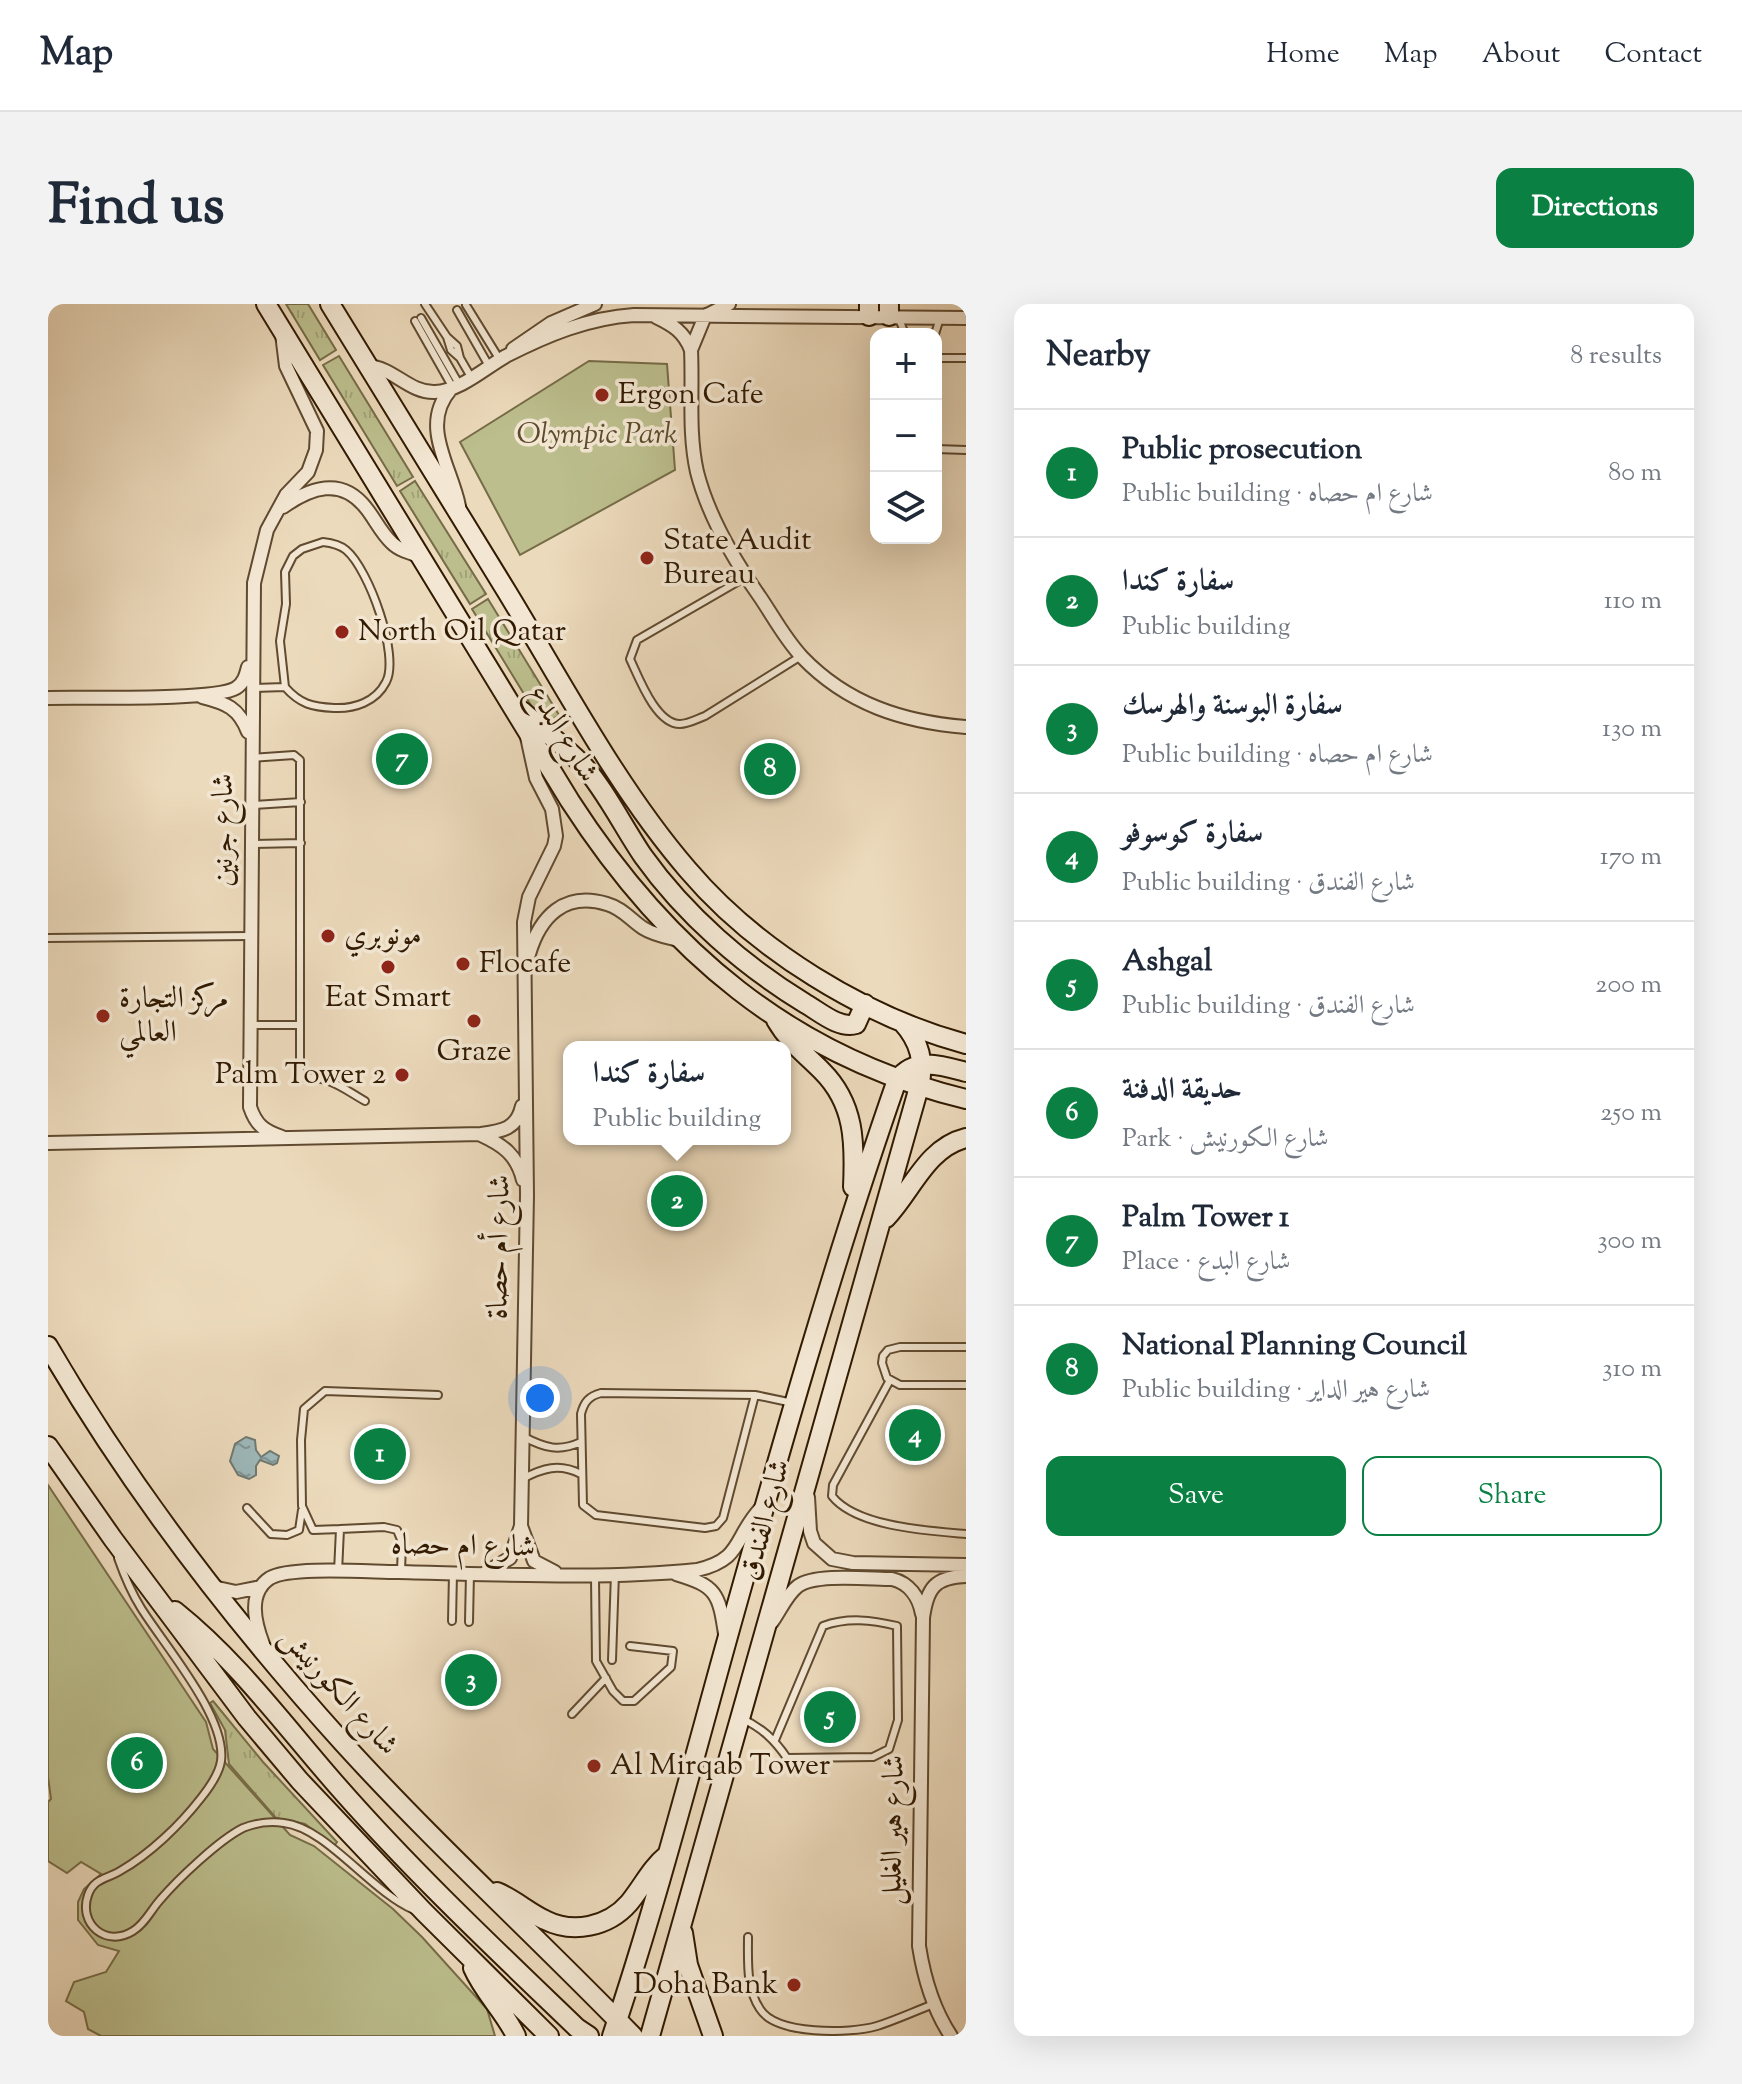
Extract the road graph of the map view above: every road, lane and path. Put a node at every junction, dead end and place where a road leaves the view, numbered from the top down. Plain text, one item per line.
1 (266, 304) edge
2 (330, 304) edge
3 (425, 304) edge
4 (595, 304) edge
5 (729, 304) edge
6 (466, 305) edge
7 (457, 310) dead end
8 (680, 310) edge
9 (869, 310) edge
10 (892, 312) edge
11 (652, 316) junction
12 (705, 316) junction
13 (940, 317) junction
14 (966, 318) edge
15 (418, 319) dead end
16 (937, 328) edge
17 (282, 331) junction
18 (691, 350) junction
19 (942, 358) edge
20 (966, 358) edge
21 (499, 360) junction
22 (368, 366) junction
23 (458, 384) junction
24 (942, 449) edge
25 (966, 450) edge
26 (277, 510) junction
27 (460, 514) junction
28 (420, 556) junction
29 (746, 577) junction
30 (251, 656) junction
31 (801, 656) junction
32 (285, 687) junction
33 (251, 688) junction
34 (194, 695) junction
35 (48, 698) edge
36 (508, 698) junction
37 (525, 727) junction
38 (966, 727) edge
39 (251, 739) junction
40 (251, 759) junction
41 (301, 802) junction
42 (250, 805) junction
43 (301, 843) junction
44 (250, 844) junction
45 (250, 936) junction
46 (48, 938) edge
47 (679, 940) junction
48 (525, 969) junction
49 (865, 1004) junction
50 (773, 1015) junction
51 (902, 1022) junction
52 (250, 1025) junction
53 (300, 1025) junction
54 (790, 1041) edge
55 (791, 1042) edge
56 (966, 1044) edge
57 (922, 1064) junction
58 (966, 1072) edge
59 (897, 1080) junction
60 (527, 1083) junction
61 (919, 1087) junction
62 (966, 1099) edge
63 (365, 1101) dead end
64 (481, 1134) junction
65 (282, 1137) junction
66 (966, 1138) edge
67 (48, 1143) edge
68 (527, 1195) junction
69 (852, 1210) junction
70 (881, 1223) junction
71 (48, 1346) edge
72 (966, 1347) edge
73 (890, 1380) junction
74 (966, 1385) edge
75 (438, 1395) dead end
76 (755, 1395) junction
77 (796, 1404) junction
78 (523, 1436) junction
79 (581, 1442) junction
80 (48, 1446) edge
81 (581, 1474) junction
82 (522, 1479) junction
83 (805, 1480) junction
84 (768, 1502) junction
85 (302, 1506) junction
86 (247, 1508) dead end
87 (521, 1526) junction
88 (340, 1529) junction
89 (299, 1530) junction
90 (313, 1530) junction
91 (966, 1534) edge
92 (113, 1539) junction
93 (966, 1565) edge
94 (338, 1572) junction
95 (401, 1572) junction
96 (669, 1572) junction
97 (453, 1573) junction
98 (470, 1573) junction
99 (485, 1573) junction
100 (595, 1573) junction
101 (615, 1573) junction
102 (558, 1574) junction
103 (966, 1576) edge
104 (212, 1586) junction
105 (261, 1587) junction
106 (157, 1598) junction
107 (923, 1618) junction
108 (452, 1621) dead end
109 (469, 1622) dead end
110 (766, 1631) junction
111 (726, 1644) junction
112 (630, 1646) dead end
113 (266, 1655) junction
114 (612, 1660) dead end
115 (606, 1678) junction
116 (572, 1714) dead end
117 (741, 1718) junction
118 (775, 1740) junction
119 (669, 1853) junction
120 (484, 1887) junction
121 (424, 1912) junction
122 (682, 1926) junction
123 (748, 1937) dead end
124 (469, 1957) junction
125 (934, 2004) junction
126 (614, 2028) edge
127 (516, 2036) edge
128 (549, 2036) edge
129 (589, 2036) edge
130 (633, 2036) edge
131 (650, 2036) edge
132 (713, 2036) edge
133 (951, 2036) edge

1 - 17 main road, شارع البدع
2 - 22 main road, شارع البدع
3 - 23 lane
4 - 21 street
5 - 12 street
6 - 21 lane
7 - 21 lane
8 - 11 street
8 - 12 street
9 - 10 street
9 - 12 street
10 - 13 street
11 - 18 street
11 - 21 street
12 - 18 street
13 - 14 street
13 - 16 lane
15 - 23 lane
17 - 26 street, شارع جرنين
17 - 28 main road, شارع البدع
18 - 29 street
19 - 20 lane
21 - 23 street
22 - 23 street
22 - 27 main road, شارع البدع
23 - 27 street
24 - 25 lane
26 - 28 street
26 - 30 street, شارع جرنين
27 - 49 main road, شارع البدع
28 - 36 main road, شارع البدع
29 - 31 street
29 - 31 lane
30 - 33 street, شارع جرنين
30 - 34 street
31 - 38 street
32 - 32 lane
32 - 33 lane
33 - 39 street, شارع جرنين
34 - 35 street
34 - 39 street
36 - 37 main road, شارع البدع
36 - 49 main road
37 - 47 main road, شارع البدع
37 - 48 street, شارع أم حصاة
39 - 40 street, شارع جرنين
40 - 41 lane
40 - 42 street, شارع جرنين
41 - 42 lane
41 - 43 lane
42 - 44 street, شارع جرنين
43 - 44 lane
43 - 53 lane
44 - 45 street, شارع جرنين
45 - 46 lane
45 - 52 street, شارع جرنين
47 - 48 street, شارع أم حصاة
47 - 50 main road, شارع البدع
48 - 60 street, شارع أم حصاة
49 - 51 main road, شارع البدع
50 - 54 main road
50 - 59 main road, شارع البدع
51 - 56 main road, شارع البدع
51 - 57 main road
52 - 53 lane
52 - 65 street, شارع جرنين
53 - 63 lane
55 - 69 main road
57 - 58 main road
57 - 59 main road
57 - 61 main road, شارع الفندق
59 - 61 main road, شارع البدع
59 - 69 main road, شارع الفندق
60 - 64 street
60 - 68 street, شارع أم حصاة
61 - 62 main road, شارع البدع
61 - 70 main road, شارع الفندق
64 - 65 street
64 - 68 street
65 - 67 street
66 - 70 main road
68 - 78 street, شارع أم حصاة
69 - 77 main road, شارع الفندق
70 - 83 main road, شارع الفندق
71 - 104 main road, شارع الكورنيش
72 - 73 lane
73 - 74 lane
73 - 91 lane
75 - 85 lane
76 - 77 lane
76 - 79 lane
76 - 81 lane
77 - 84 main road, شارع الفندق
78 - 79 lane
78 - 82 street, شارع أم حصاة
79 - 81 lane
80 - 92 main road
81 - 82 lane
82 - 87 street, شارع أم حصاة
83 - 93 street
83 - 110 main road, شارع الفندق
84 - 96 street, شارع ام حصاه
84 - 111 main road, شارع الفندق
85 - 89 lane
85 - 90 lane
86 - 89 lane
87 - 99 street, شارع أم حصاة
87 - 102 street, شارع أم حصاة
88 - 90 lane
88 - 94 lane
88 - 95 lane
89 - 90 lane
92 - 106 main road
92 - 121 lane
94 - 95 street, شارع ام حصاه
94 - 105 street, شارع ام حصاه
95 - 97 street, شارع ام حصاه
96 - 101 street, شارع ام حصاه
96 - 111 street, شارع ام حصاه
97 - 98 street, شارع ام حصاه
97 - 108 lane
98 - 99 street, شارع ام حصاه
98 - 109 lane
99 - 102 street, شارع ام حصاه
100 - 101 street, شارع ام حصاه
100 - 102 street, شارع ام حصاه
100 - 115 lane
101 - 114 lane
103 - 107 street, شارع هير الغليل
104 - 105 street, شارع ام حصاه
104 - 113 main road, شارع الكورنيش
105 - 113 street
106 - 121 main road
106 - 129 main road
107 - 110 street
107 - 125 street, شارع هير الغليل
110 - 117 main road, شارع الفندق
111 - 119 main road, شارع الفندق
112 - 115 lane
113 - 120 main road, شارع الكورنيش
115 - 116 lane
117 - 118 lane
117 - 122 main road, شارع الفندق
118 - 118 lane
119 - 120 main road
119 - 126 main road, شارع الفندق
120 - 126 main road, شارع الكورنيش
121 - 124 main road
122 - 131 main road, شارع الفندق
122 - 132 main road
123 - 125 lane
124 - 127 main road
124 - 128 main road
125 - 133 street, شارع هير الغليل
126 - 130 main road, شارع الكورنيش

